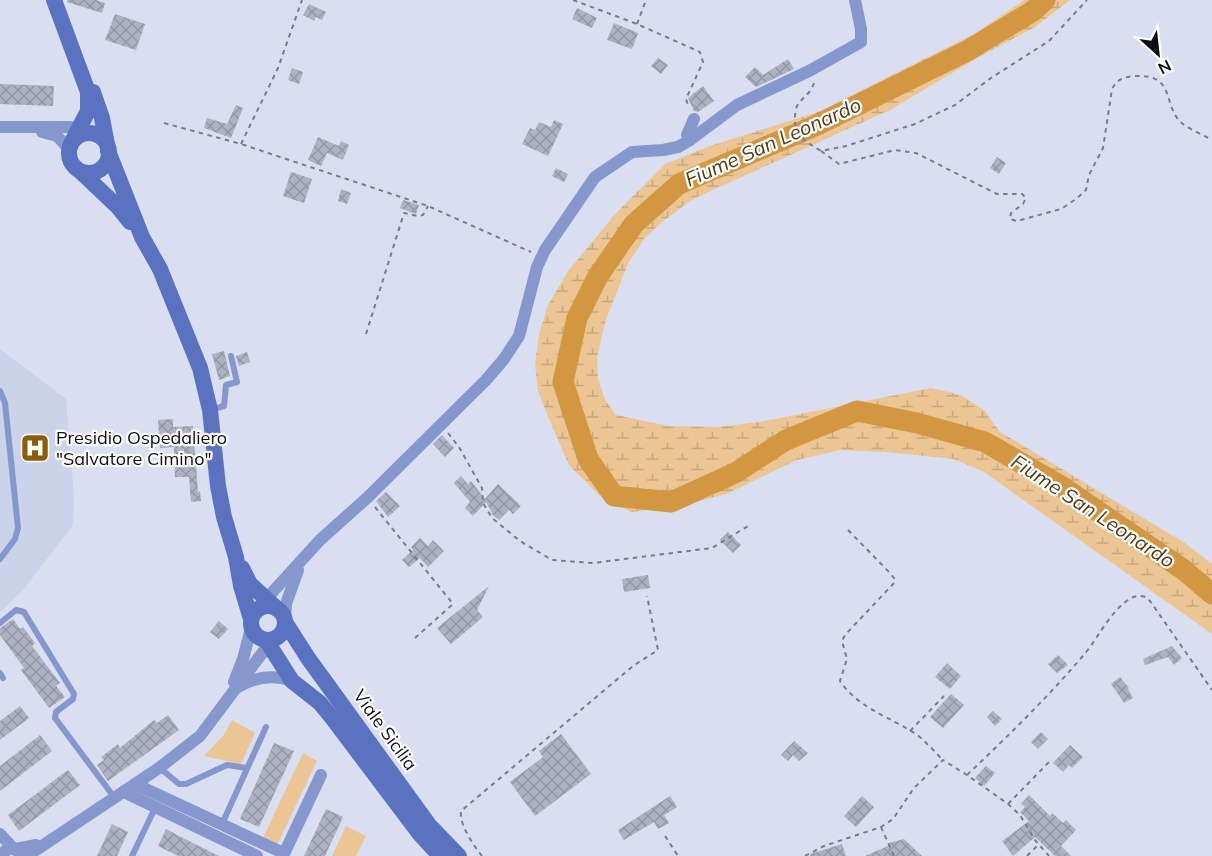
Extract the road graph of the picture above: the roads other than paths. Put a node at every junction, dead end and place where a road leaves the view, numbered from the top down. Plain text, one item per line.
1 (54, 0) edge
2 (855, 0) edge
3 (83, 74) junction
4 (694, 118) road end
5 (0, 127) edge
6 (33, 129) junction
7 (77, 133) junction
8 (690, 140) junction
9 (108, 148) junction
10 (81, 172) junction
11 (142, 237) junction
12 (231, 356) dead end
13 (0, 391) edge
14 (210, 410) junction
15 (236, 557) junction
16 (0, 559) edge
17 (302, 561) junction
18 (267, 615) junction
19 (0, 624) edge
20 (270, 641) junction
21 (292, 681) junction
22 (230, 694) junction
23 (266, 727) dead end
24 (159, 768) junction
25 (248, 768) junction
26 (321, 775) dead end
27 (135, 784) junction
28 (119, 795) junction
29 (155, 807) junction
30 (222, 824) junction
31 (0, 834) edge
32 (59, 834) junction
33 (7, 853) edge
34 (27, 856) edge
35 (132, 856) edge
36 (257, 856) edge
37 (283, 856) edge
38 (440, 856) edge
39 (459, 856) edge

1 - 3 main road
2 - 8 street
3 - 7 main road
3 - 9 main road
4 - 8 street
5 - 6 street
6 - 7 street
6 - 7 street
7 - 9 main road
7 - 10 main road
8 - 17 street
9 - 10 main road
9 - 11 main road
10 - 11 main road
11 - 14 main road
12 - 14 lane
13 - 16 lane
14 - 15 main road
15 - 18 main road
15 - 18 main road
17 - 18 street
17 - 18 street
18 - 20 main road
18 - 20 main road, Viale Sicilia
18 - 22 street
18 - 39 main road, Viale Sicilia
19 - 28 lane
20 - 21 main road, Viale Sicilia
20 - 22 street
21 - 22 street
21 - 38 main road, Viale Sicilia
22 - 24 street
23 - 25 lane
24 - 25 lane
24 - 27 street
25 - 30 lane
26 - 37 street
27 - 28 street
27 - 30 street
28 - 29 street
28 - 32 street
29 - 35 lane
29 - 36 street
30 - 37 street
31 - 33 street
32 - 33 street
32 - 34 street

